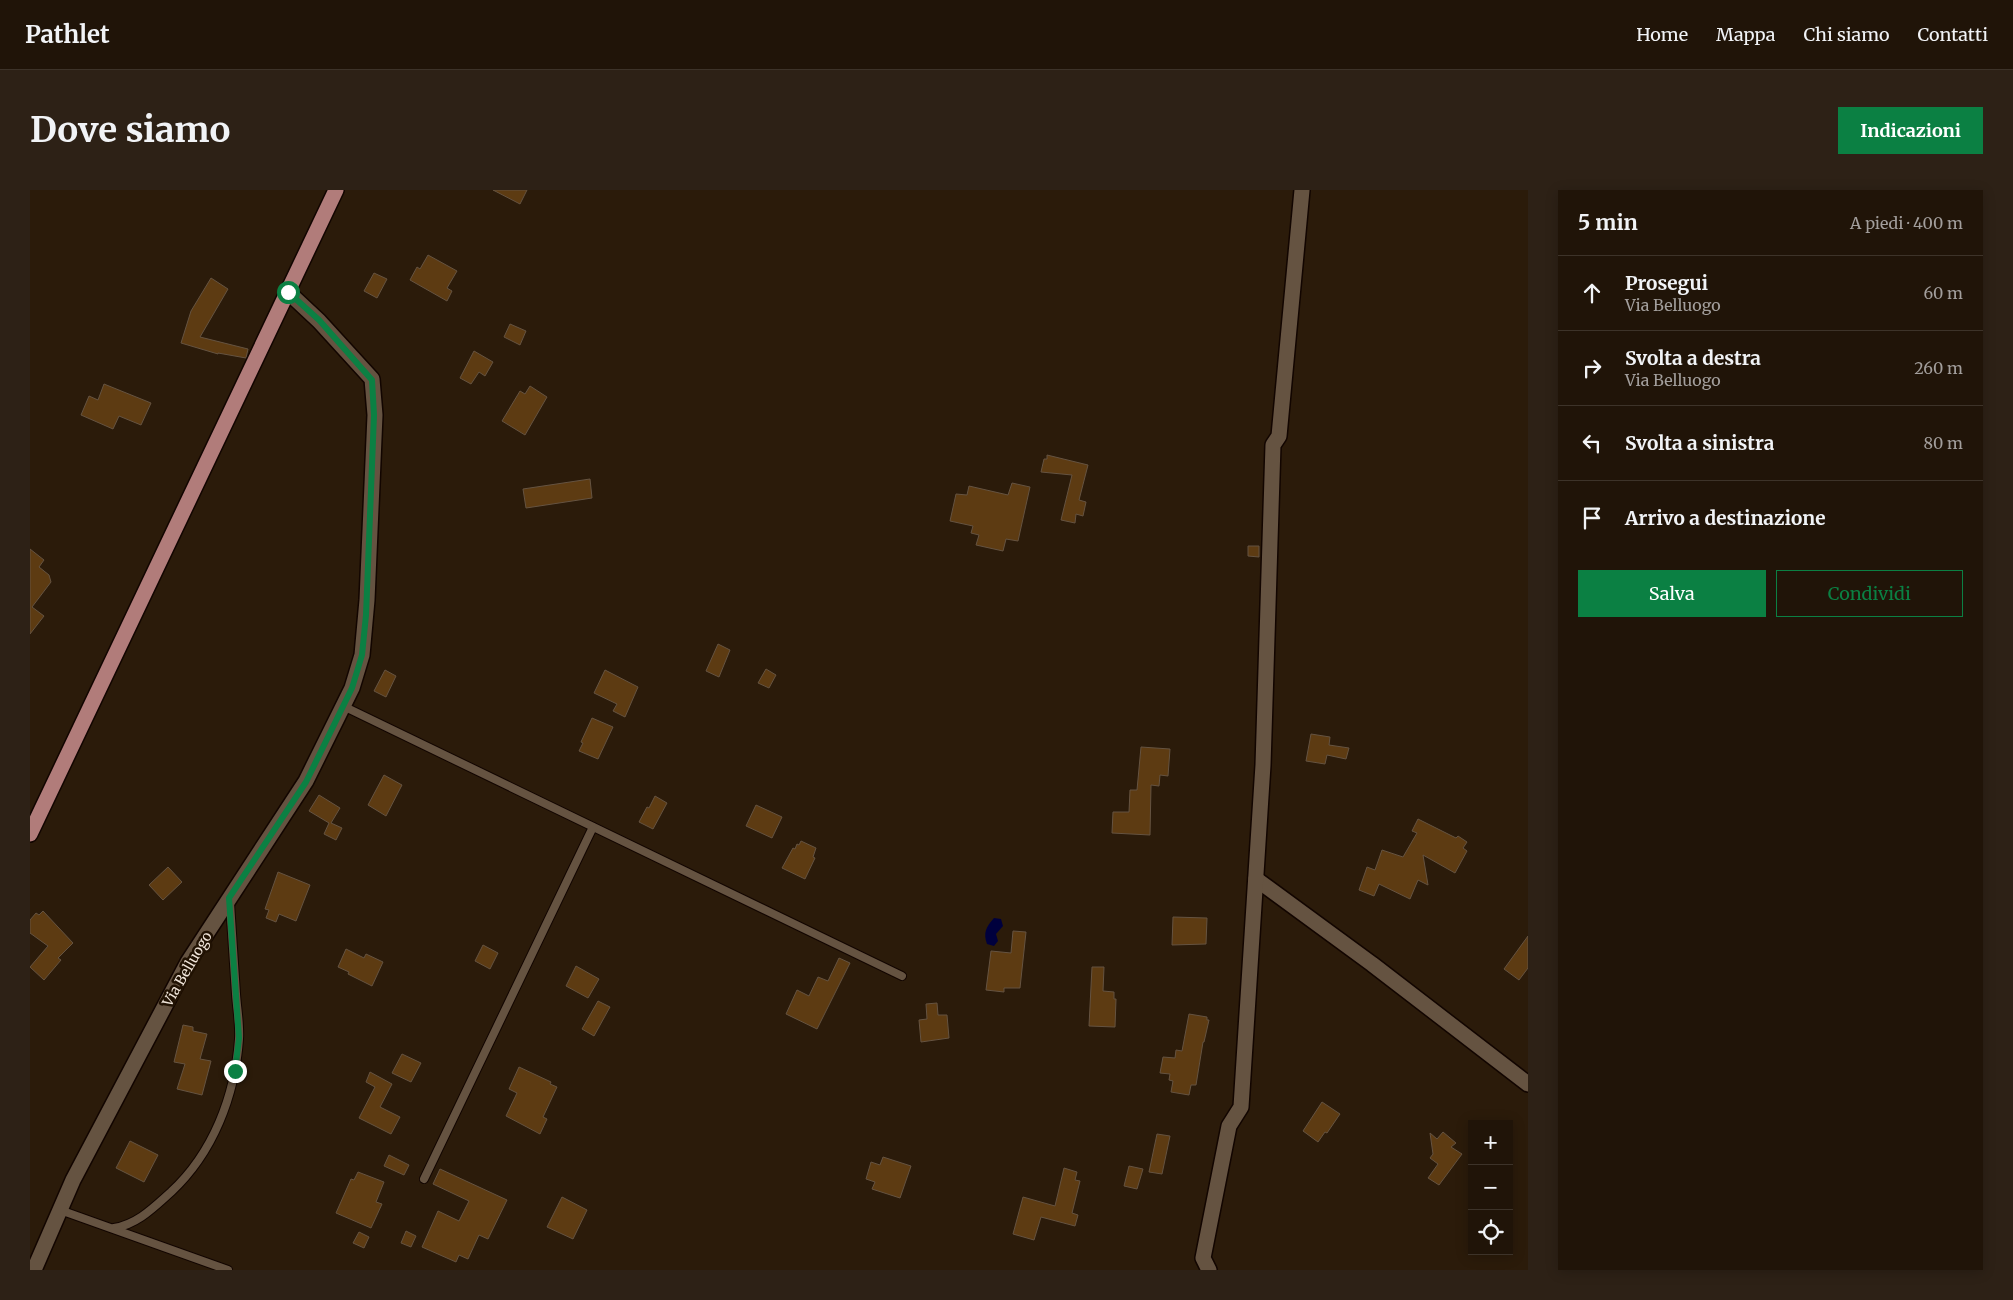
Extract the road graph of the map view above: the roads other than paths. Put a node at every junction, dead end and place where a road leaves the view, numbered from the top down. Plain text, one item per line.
1 (336, 190) edge
2 (1302, 190) edge
3 (288, 292) junction
4 (342, 706) junction
5 (592, 827) junction
6 (30, 834) edge
7 (1256, 879) junction
8 (229, 898) junction
9 (902, 976) dead end
10 (1528, 1084) edge
11 (424, 1179) dead end
12 (60, 1210) junction
13 (114, 1228) junction
14 (34, 1270) edge
15 (228, 1270) edge
16 (1209, 1270) edge

1 - 3 main road
2 - 7 street
3 - 4 street, Via Belluogo
3 - 6 main road
4 - 5 lane
4 - 8 street, Via Belluogo
5 - 9 lane
5 - 11 lane
7 - 10 street
7 - 16 street
8 - 12 street, Via Belluogo
8 - 13 lane
12 - 13 lane
12 - 14 street, Via Belluogo
13 - 15 lane

